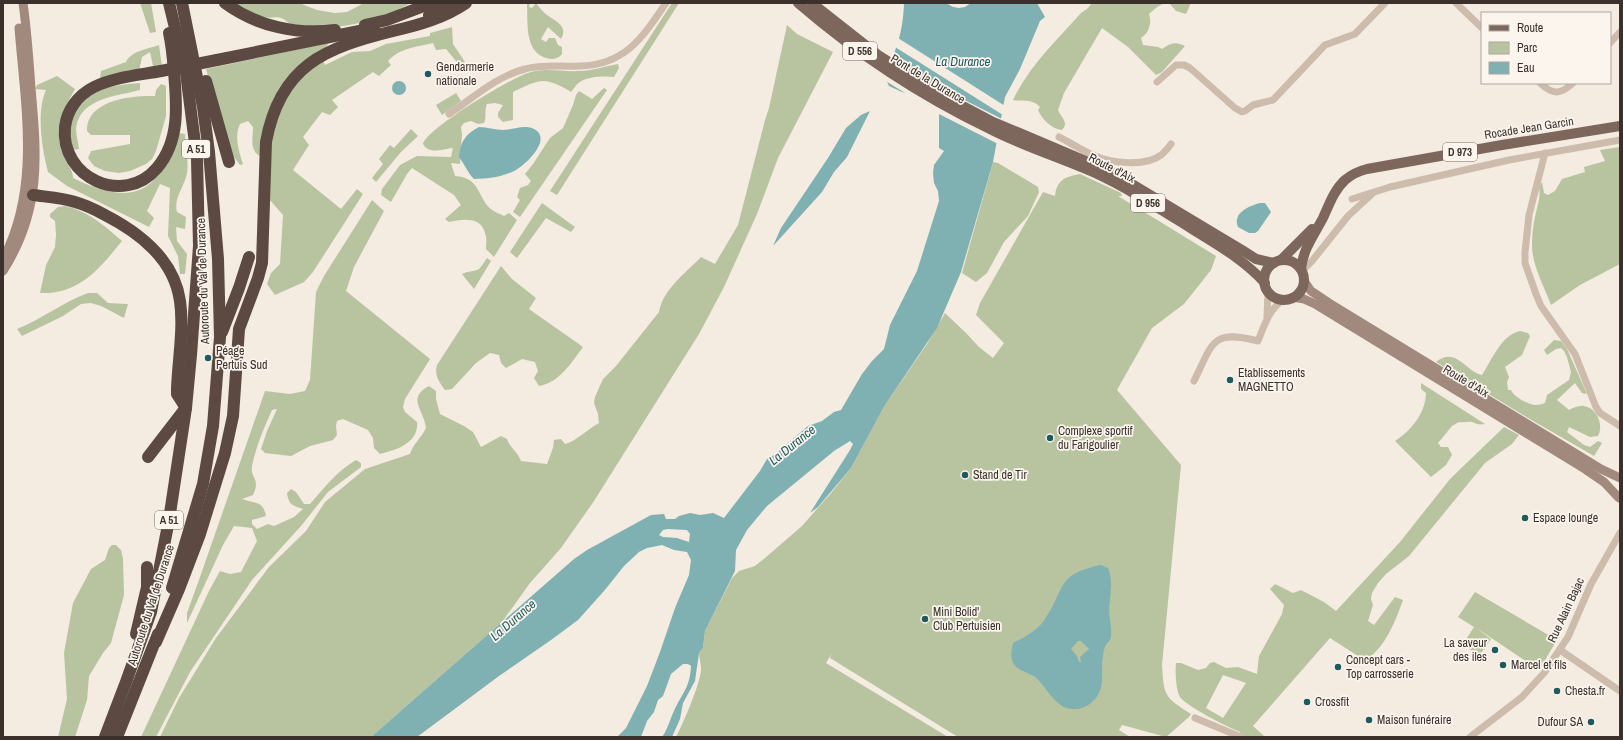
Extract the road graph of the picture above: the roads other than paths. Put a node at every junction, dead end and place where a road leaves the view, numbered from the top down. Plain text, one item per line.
1 (18, 3) edge
2 (23, 3) edge
3 (162, 3) edge
4 (169, 3) edge
5 (182, 3) edge
6 (225, 3) edge
7 (421, 3) edge
8 (432, 3) edge
9 (440, 3) edge
10 (450, 3) edge
11 (466, 3) edge
12 (666, 3) edge
13 (798, 3) edge
14 (1386, 3) edge
15 (1456, 3) edge
16 (813, 8) edge
17 (406, 12) junction
18 (380, 27) junction
19 (1481, 27) edge
20 (1620, 32) edge
21 (1611, 42) edge
22 (913, 82) joint
23 (1157, 82) dead end
24 (1541, 84) edge
25 (1572, 84) edge
26 (449, 114) dead end
27 (26, 123) junction
28 (1620, 126) edge
29 (1059, 137) dead end
30 (1021, 139) junction
31 (1620, 140) edge
32 (1171, 144) dead end
33 (1544, 153) junction
34 (229, 162) dead end
35 (1375, 191) junction
36 (33, 195) junction
37 (1352, 200) dead end
38 (1323, 217) junction
39 (249, 257) dead end
40 (3, 260) edge
41 (1277, 261) junction
42 (3, 270) edge
43 (1301, 270) junction
44 (1304, 281) junction
45 (1267, 287) junction
46 (1288, 298) junction
47 (1267, 319) junction
48 (220, 337) junction
49 (1194, 381) dead end
50 (186, 408) junction
51 (1620, 426) edge
52 (148, 457) dead end
53 (1620, 478) edge
54 (1620, 497) edge
55 (1620, 533) edge
56 (147, 567) dead end
57 (156, 642) junction
58 (1560, 650) junction
59 (126, 682) junction
60 (1620, 691) edge
61 (1195, 718) dead end
62 (105, 737) edge
63 (117, 737) edge
64 (1241, 737) edge
65 (1470, 737) edge

1 - 27 main road
2 - 36 main road
3 - 18 highway, bridge
4 - 50 highway, Autoroute du Val de Durance / A 51
5 - 34 highway
5 - 48 highway, Autoroute du Val de Durance / A 51
6 - 17 highway
7 - 17 highway
8 - 17 highway
9 - 18 highway
10 - 18 highway
11 - 57 highway
12 - 26 street
13 - 16 main road, D 556
14 - 23 street
15 - 19 street
16 - 22 main road, Pont de la Durance / D 556
20 - 21 street
22 - 30 main road, Pont de la Durance / D 956
24 - 25 street
27 - 36 main road
27 - 40 main road
28 - 38 main road, Rocade Jean Garcin / D 973
29 - 32 street
30 - 41 main road, Route d'Aix / D 956
30 - 45 main road, Route d'Aix / D 956
31 - 33 street, D 973
33 - 35 street, D 973
33 - 51 street
35 - 37 street, D 973
35 - 43 street
36 - 42 main road
36 - 50 highway
38 - 41 main road, Rocade Jean Garcin / D 973
38 - 43 main road, Rocade Jean Garcin / D 973
39 - 48 highway
41 - 43 main road
41 - 45 main road
43 - 44 main road
44 - 46 main road
44 - 53 main road, Route d'Aix
45 - 46 main road
45 - 47 street
46 - 47 street
46 - 54 main road, Route d'Aix
47 - 49 street
48 - 57 highway, Autoroute du Val de Durance / A 51
50 - 52 highway
50 - 59 highway, Autoroute du Val de Durance / A 51
55 - 58 street, Rue Alain Bajac
56 - 59 highway
57 - 63 highway, Autoroute du Val de Durance / A 51
58 - 60 street
58 - 65 street, Rue Alain Bajac
59 - 62 highway, Autoroute du Val de Durance / A 51
61 - 64 street

